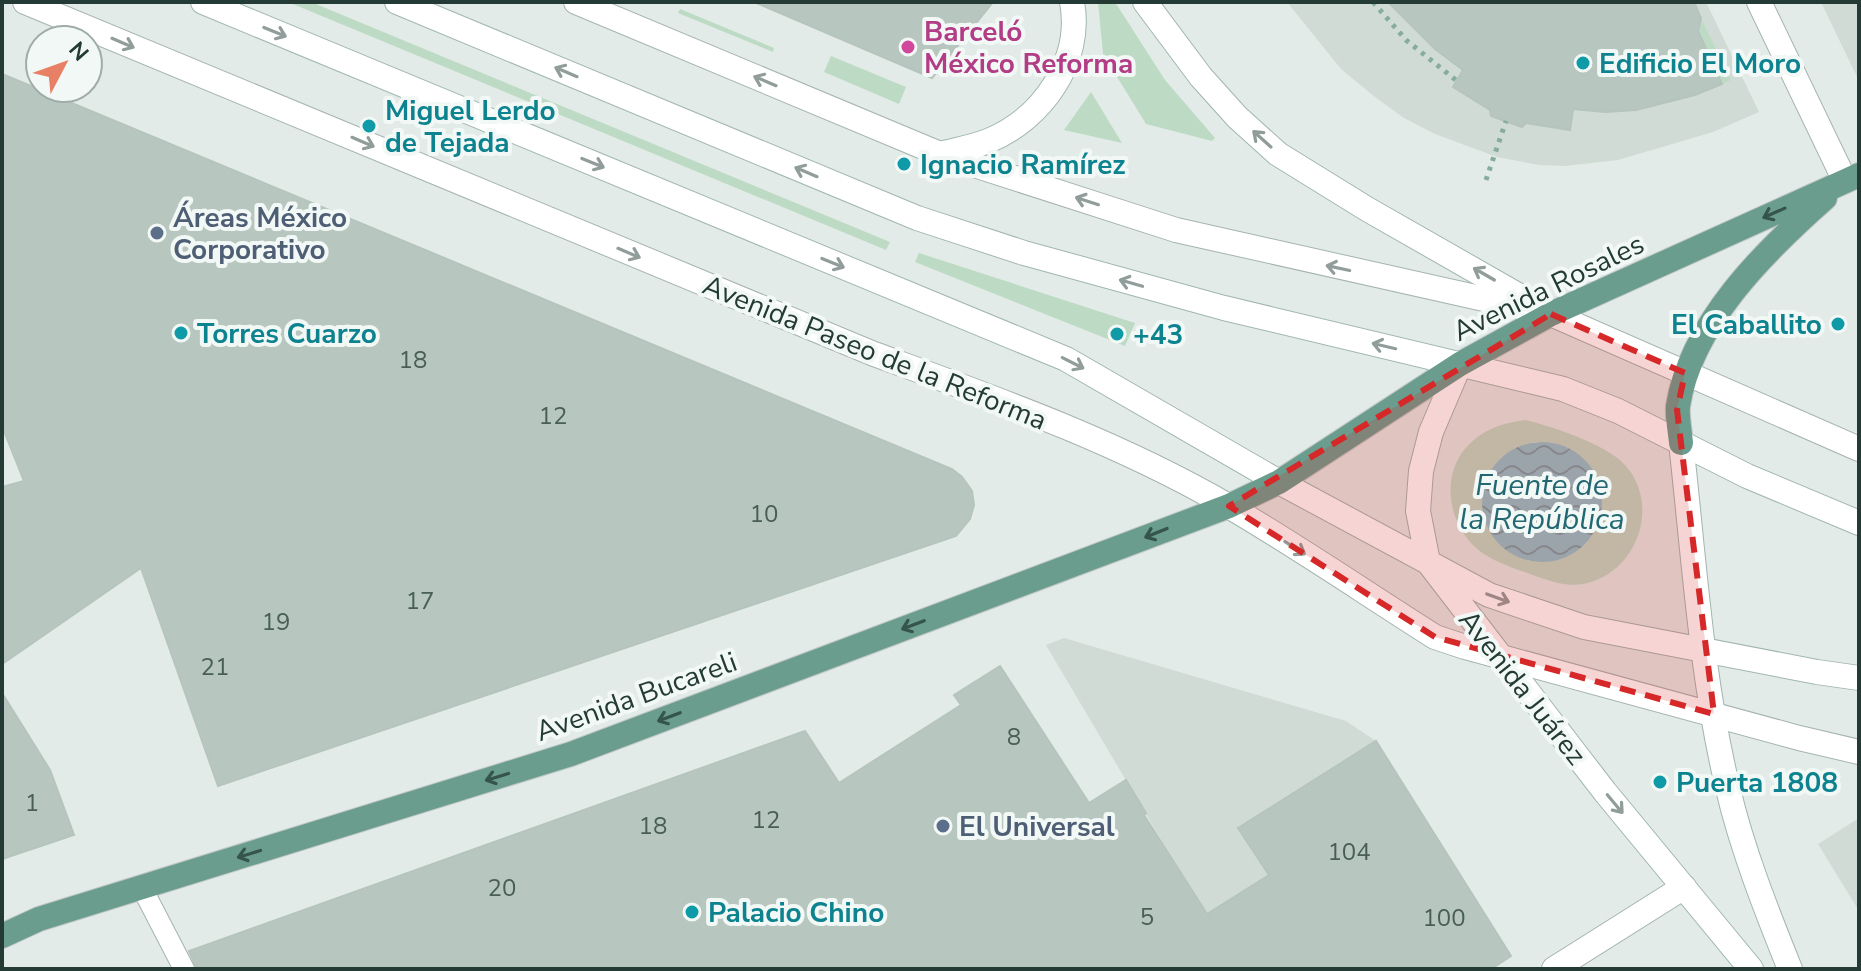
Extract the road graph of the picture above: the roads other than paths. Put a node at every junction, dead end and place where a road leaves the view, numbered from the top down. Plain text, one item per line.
1 (25, 2) edge
2 (203, 2) edge
3 (397, 2) edge
4 (576, 2) edge
5 (1072, 2) edge
6 (1759, 2) edge
7 (1152, 4) edge
8 (940, 154) junction
9 (1852, 178) edge
10 (1551, 314) junction
11 (1460, 364) junction
12 (1685, 373) junction
13 (1681, 443) junction
14 (1859, 449) edge
15 (1279, 482) junction
16 (1229, 506) junction
17 (1859, 523) edge
18 (1428, 562) junction
19 (1705, 649) junction
20 (1497, 655) junction
21 (1859, 678) edge
22 (1714, 714) junction
23 (1859, 752) edge
24 (1684, 887) junction
25 (142, 888) junction
26 (2, 936) edge
27 (184, 969) edge
28 (1554, 969) edge
29 (1751, 969) edge
30 (1790, 969) edge

1 -> 16 main road, Avenida Paseo de la Reforma
2 -> 15 main road
11 -> 3 main road
8 -> 4 main road
5 - 8 main road
6 - 9 main road
10 -> 7 main road
10 -> 8 main road
9 -> 10 main road, Avenida Rosales
9 - 12 main road
10 - 11 main road, Avenida Rosales
10 - 12 main road
11 - 13 main road
11 - 15 main road, Avenida Rosales
11 - 18 main road, Avenida Juárez
12 - 13 main road
12 - 14 main road
13 - 17 main road
13 - 19 main road
15 - 16 main road, Avenida Bucareli
15 - 18 main road
16 -> 20 main road, Avenida Paseo de la Reforma
16 -> 25 main road, Avenida Bucareli
18 -> 19 main road
18 - 20 main road, Avenida Juárez
19 - 21 main road
19 - 22 main road
20 - 22 main road, Avenida Paseo de la Reforma
20 -> 24 main road, Avenida Juárez
22 - 23 main road, Avenida Paseo de la Reforma
22 - 30 main road
24 - 28 main road
24 - 29 main road, Avenida Juárez
25 - 26 main road, Avenida Bucareli
25 - 27 lane

